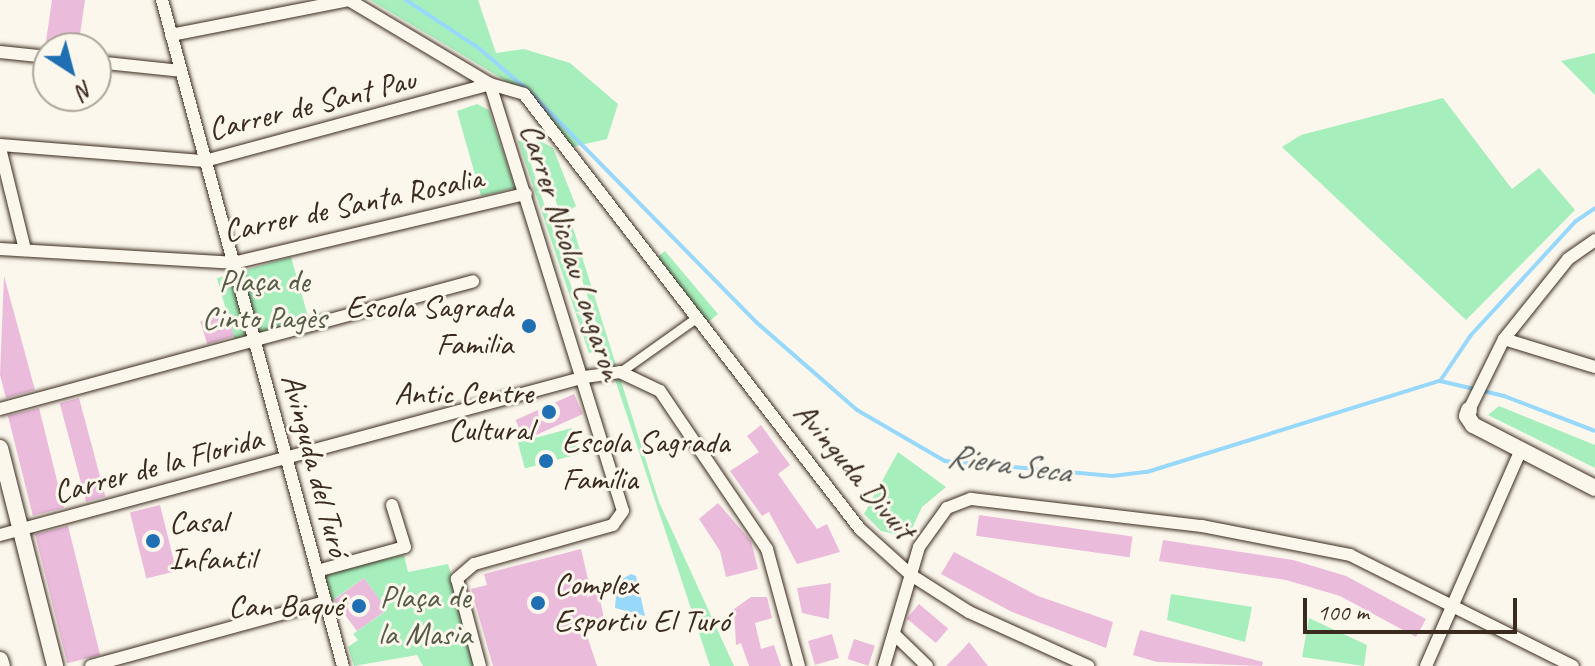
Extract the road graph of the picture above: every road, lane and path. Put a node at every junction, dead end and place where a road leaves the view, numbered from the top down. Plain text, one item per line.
1 (162, 0) edge
2 (349, 0) edge
3 (171, 35) junction
4 (0, 52) edge
5 (32, 55) edge
6 (112, 64) edge
7 (181, 71) junction
8 (490, 84) junction
9 (0, 146) edge
10 (205, 161) junction
11 (526, 194) junction
12 (1595, 240) edge
13 (0, 249) edge
14 (25, 250) junction
15 (233, 263) junction
16 (473, 281) dead end
17 (696, 318) junction
18 (1504, 339) junction
19 (255, 343) junction
20 (1595, 367) edge
21 (620, 372) junction
22 (585, 377) junction
23 (0, 409) edge
24 (1469, 410) joint
25 (0, 448) edge
26 (1520, 452) junction
27 (286, 458) junction
28 (1595, 488) edge
29 (392, 505) dead end
30 (22, 530) junction
31 (0, 535) edge
32 (317, 571) junction
33 (911, 575) junction
34 (325, 602) junction
35 (1452, 606) junction
36 (894, 634) junction
37 (0, 660) edge
38 (2, 666) edge
39 (55, 666) edge
40 (91, 666) edge
41 (343, 666) edge
42 (480, 666) edge
43 (799, 666) edge
44 (884, 666) edge
45 (927, 666) edge
46 (1088, 666) edge
47 (1426, 666) edge
48 (1573, 666) edge

1 - 3 street, Avinguda del Turó
2 - 3 street
2 - 8 street
3 - 7 street, Avinguda del Turó
4 - 5 street
6 - 7 street
7 - 10 street, Avinguda del Turó
8 - 10 street, Carrer de Sant Pau
8 - 11 street, Carrer Nicolau Longaron
8 - 17 street, Avinguda Divuit
9 - 10 street, Carrer de Sant Pau
9 - 14 street
10 - 15 street, Avinguda del Turó
11 - 15 street, Carrer de Santa Rosalia
11 - 22 street, Carrer Nicolau Longaron
12 - 18 street
13 - 14 street, Carrer de Santa Rosalia
14 - 15 street, Carrer de Santa Rosalia
15 - 19 street, Avinguda del Turó
16 - 19 street
17 - 21 street
17 - 33 street, Avinguda Divuit
18 - 20 street
18 - 24 street
19 - 23 street
19 - 27 street, Avinguda del Turó
21 - 22 street, Carrer de la Florida
21 - 43 street
22 - 27 street, Carrer de la Florida
22 - 42 street, Carrer Nicolau Longaron
24 - 26 main road
25 - 30 main road
26 - 28 main road
26 - 35 street
27 - 30 street, Carrer de la Florida
27 - 32 street, Avinguda del Turó
29 - 32 street
30 - 31 street, Carrer de la Florida
30 - 39 main road
32 - 34 street, Avinguda del Turó
33 - 35 street
33 - 36 street
33 - 46 street, Avinguda Divuit
34 - 40 street
34 - 41 street, Avinguda del Turó
35 - 47 street
35 - 48 street
36 - 44 street
36 - 45 street
37 - 38 main road

